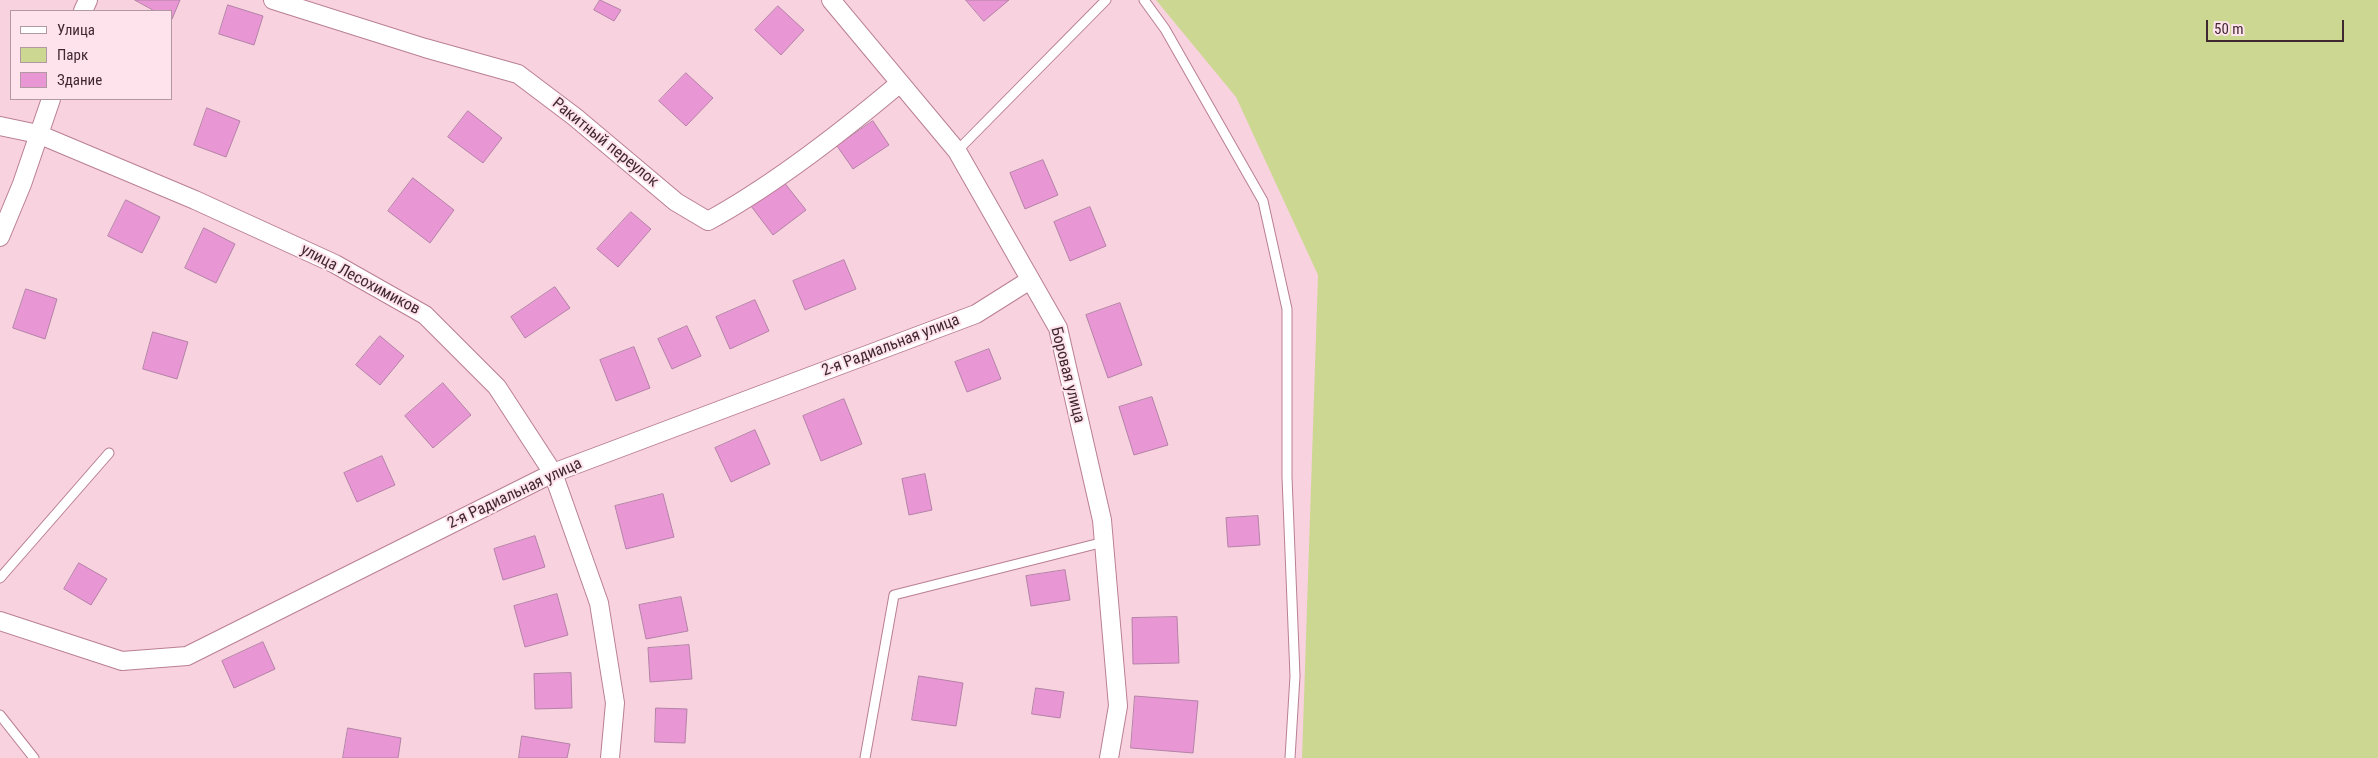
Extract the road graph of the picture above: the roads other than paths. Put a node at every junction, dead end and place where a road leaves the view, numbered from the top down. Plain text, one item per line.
1 (273, 0) edge
2 (831, 0) edge
3 (1106, 0) edge
4 (1144, 0) edge
5 (900, 83) junction
6 (51, 100) edge
7 (0, 126) edge
8 (38, 134) junction
9 (957, 151) junction
10 (0, 237) edge
11 (1030, 280) junction
12 (109, 453) dead end
13 (553, 473) junction
14 (1104, 542) junction
15 (0, 578) edge
16 (0, 620) edge
17 (0, 715) edge
18 (34, 758) edge
19 (610, 758) edge
20 (865, 758) edge
21 (1109, 758) edge
22 (1290, 758) edge

1 - 5 street, Ракитный переулок
2 - 5 street, Боровая улица
3 - 9 lane
4 - 22 lane
5 - 9 street, Боровая улица
6 - 8 street
7 - 8 street, улица Лесохимиков
8 - 10 street
8 - 13 street, улица Лесохимиков
9 - 11 street, Боровая улица
11 - 13 street, 2-я Радиальная улица
11 - 14 street, Боровая улица
12 - 15 lane
13 - 16 street, 2-я Радиальная улица
13 - 19 street, улица Лесохимиков
14 - 20 lane
14 - 21 street, Боровая улица
17 - 18 lane

